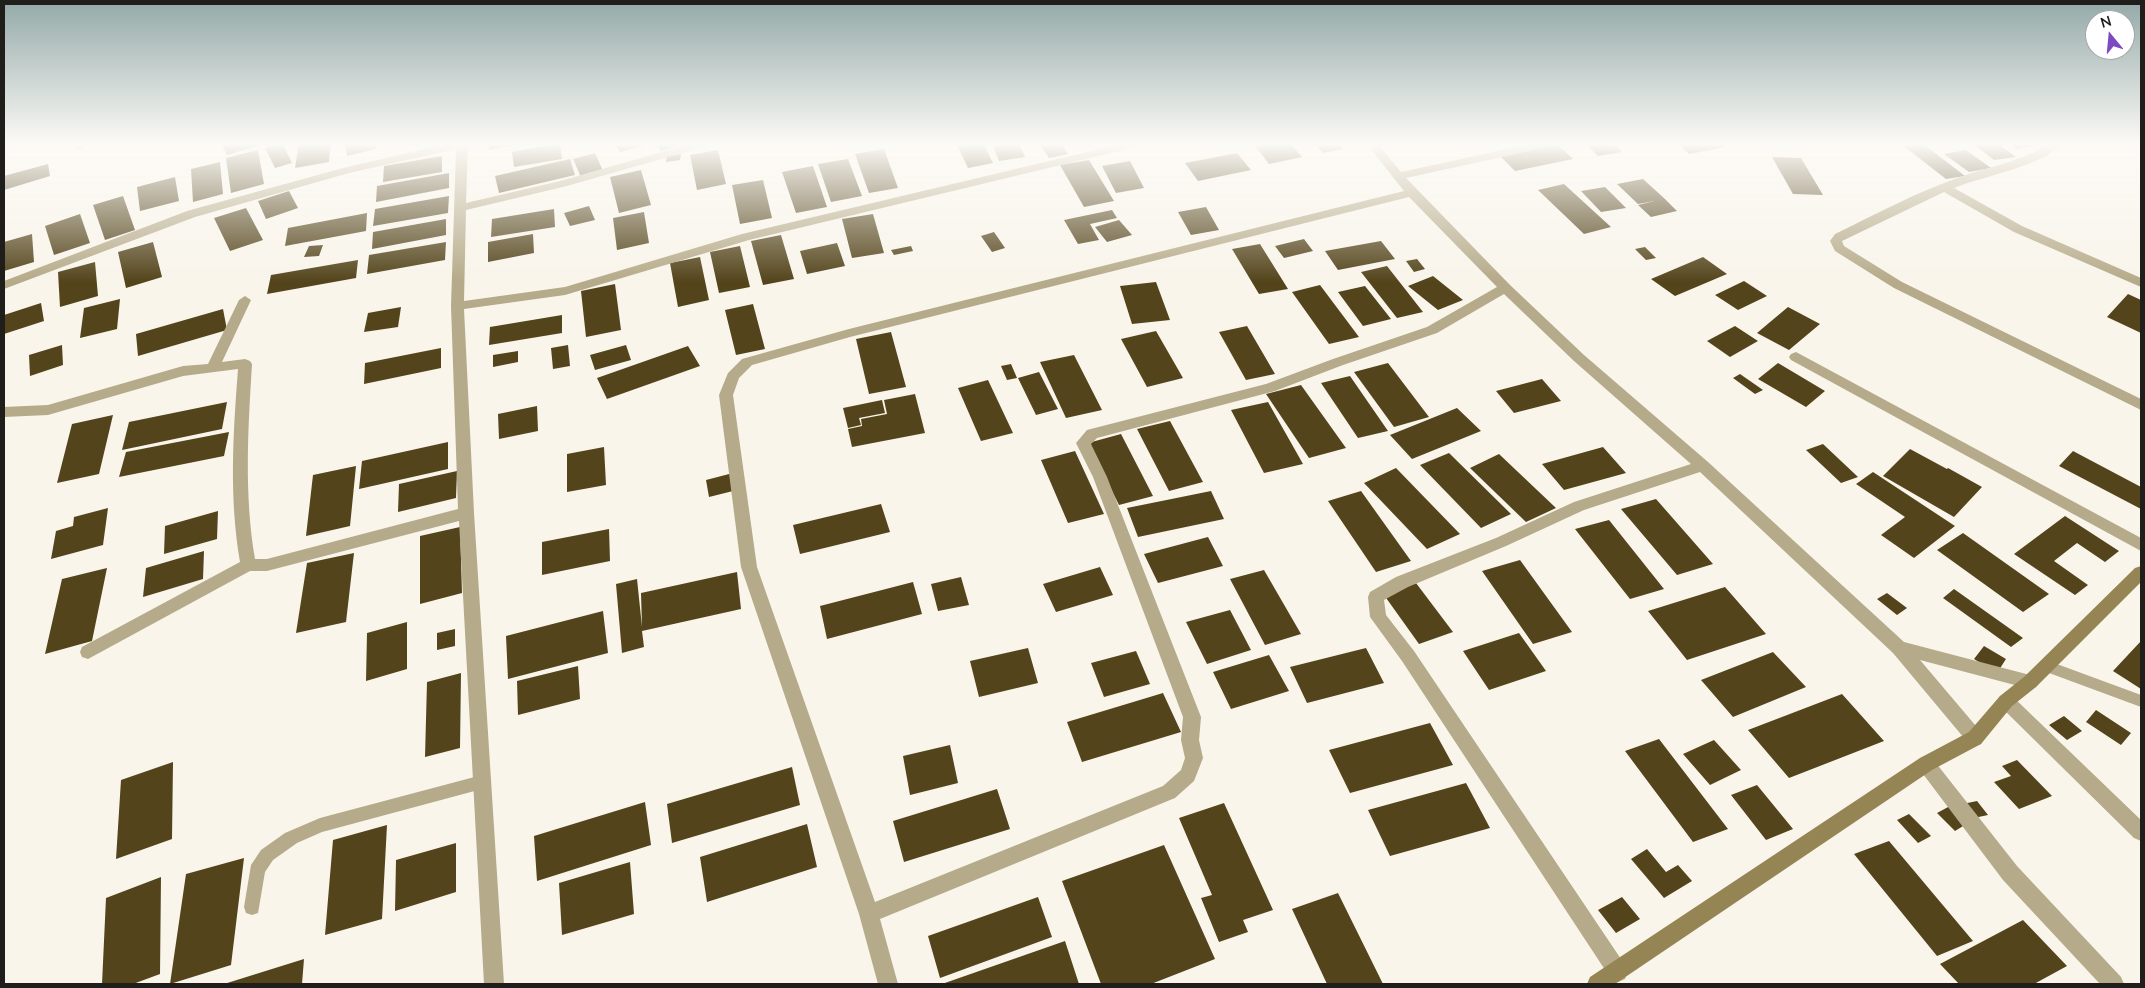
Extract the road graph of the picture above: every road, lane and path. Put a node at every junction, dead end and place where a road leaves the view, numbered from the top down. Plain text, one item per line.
1 (279, 189) edge
2 (460, 189) edge
3 (541, 189) edge
4 (947, 189) edge
5 (1409, 189) edge
6 (1944, 189) edge
7 (1948, 189) edge
8 (1412, 192) junction
9 (459, 208) junction
10 (2141, 283) edge
11 (4, 285) edge
12 (1505, 288) junction
13 (245, 300) dead end
14 (457, 306) junction
15 (1796, 356) dead end
16 (213, 367) junction
17 (2141, 406) edge
18 (4, 412) edge
19 (1704, 466) junction
20 (466, 513) junction
21 (2141, 545) edge
22 (248, 565) junction
23 (2141, 572) edge
24 (1899, 648) junction
25 (88, 652) dead end
26 (2046, 666) junction
27 (2030, 682) junction
28 (2006, 701) junction
29 (2141, 701) edge
30 (1975, 738) junction
31 (1926, 764) junction
32 (482, 782) junction
33 (2141, 832) edge
34 (252, 907) dead end
35 (869, 914) junction
36 (1618, 972) junction
37 (494, 984) edge
38 (888, 984) edge
39 (1597, 984) edge
40 (2114, 984) edge

1 - 11 street
2 - 9 street
3 - 9 street
4 - 14 street
5 - 8 street
6 - 17 street
7 - 10 street
8 - 12 street
8 - 35 street
9 - 14 street
12 - 19 street
12 - 35 street
13 - 16 street
14 - 20 street
15 - 21 street
16 - 18 street
16 - 22 street
19 - 24 street
19 - 36 street
20 - 22 street
20 - 32 street
22 - 25 street
23 - 26 street
24 - 27 street
24 - 30 street
26 - 27 street
26 - 29 lane
27 - 28 street
28 - 30 street
28 - 33 street
30 - 31 street
31 - 36 street
31 - 40 street
32 - 34 lane
32 - 37 street
35 - 38 street
36 - 39 street

